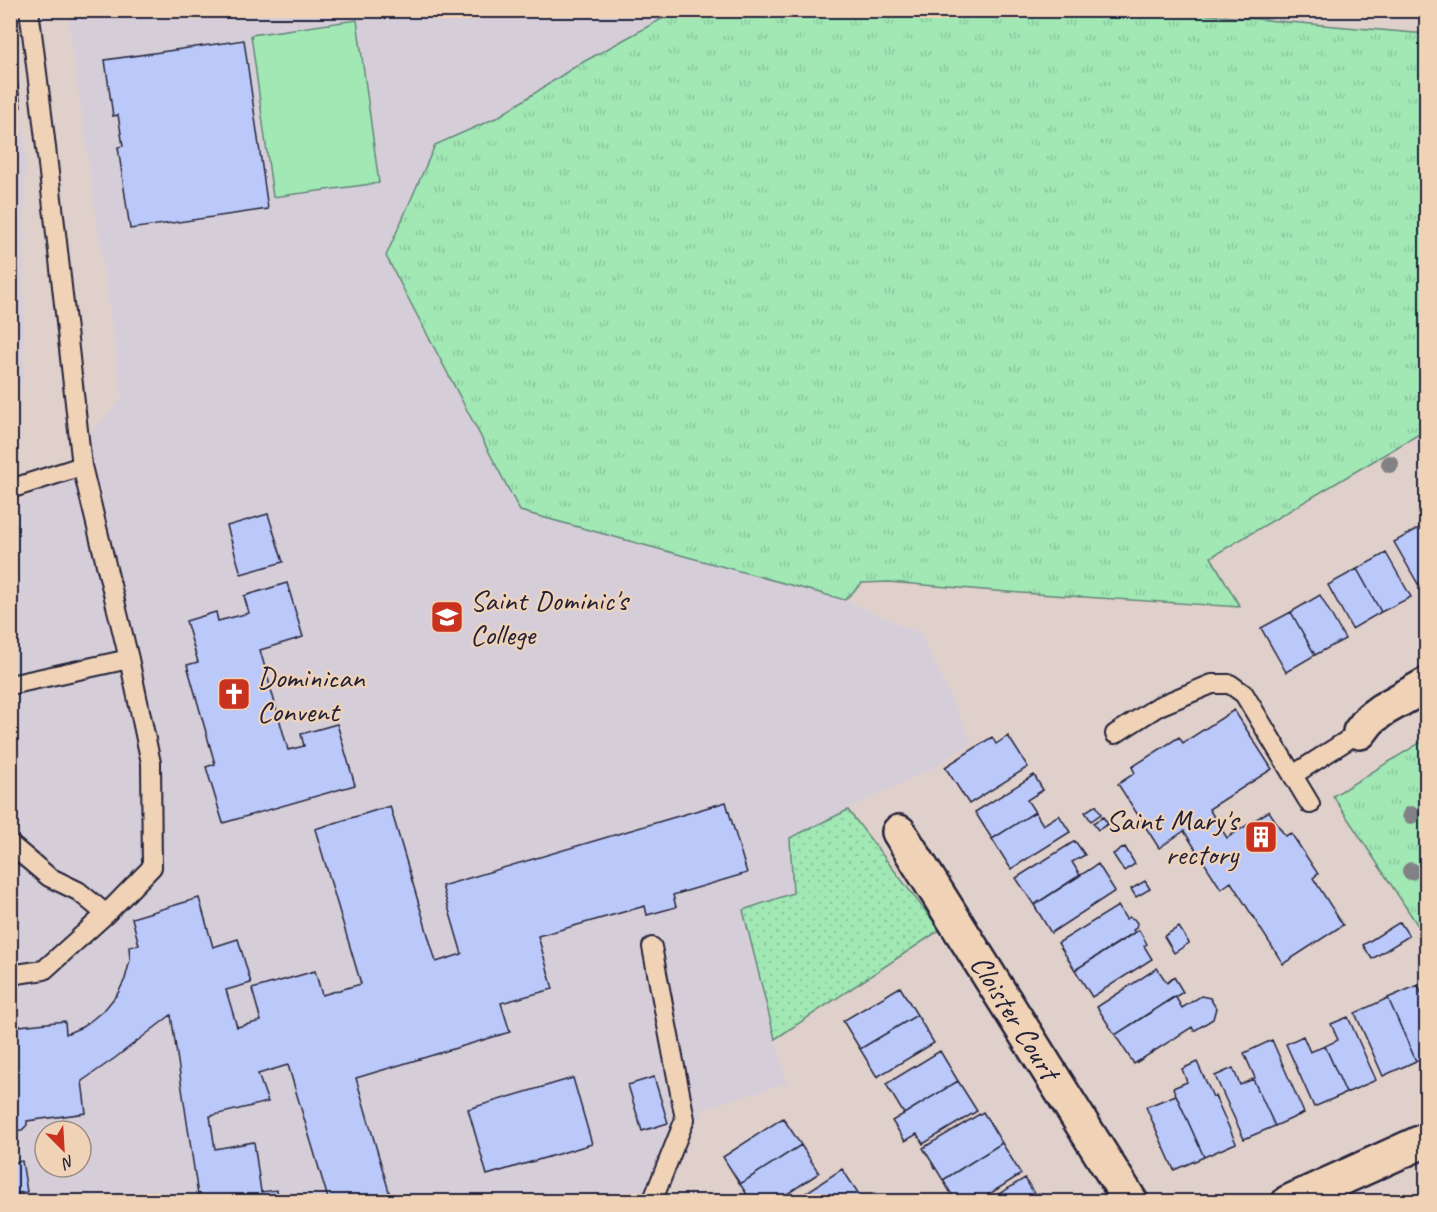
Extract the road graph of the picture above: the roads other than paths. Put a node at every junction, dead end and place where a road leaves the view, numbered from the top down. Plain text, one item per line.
1 (29, 10) edge
2 (82, 466) junction
3 (10, 489) edge
4 (129, 659) junction
5 (10, 685) edge
6 (1426, 685) edge
7 (1360, 732) joint
8 (1115, 734) dead end
9 (1293, 775) junction
10 (1310, 804) dead end
11 (899, 832) dead end
12 (10, 844) edge
13 (106, 914) junction
14 (652, 947) dead end
15 (10, 975) edge
16 (1426, 1140) edge
17 (652, 1202) edge
18 (1131, 1202) edge
19 (1289, 1202) edge

1 - 2 lane
2 - 3 lane
2 - 4 lane
4 - 5 lane
4 - 13 lane
6 - 7 street
7 - 9 lane
8 - 9 lane
9 - 10 lane
11 - 18 street, Cloister Court
12 - 13 lane
13 - 15 lane
14 - 17 lane
16 - 19 street

